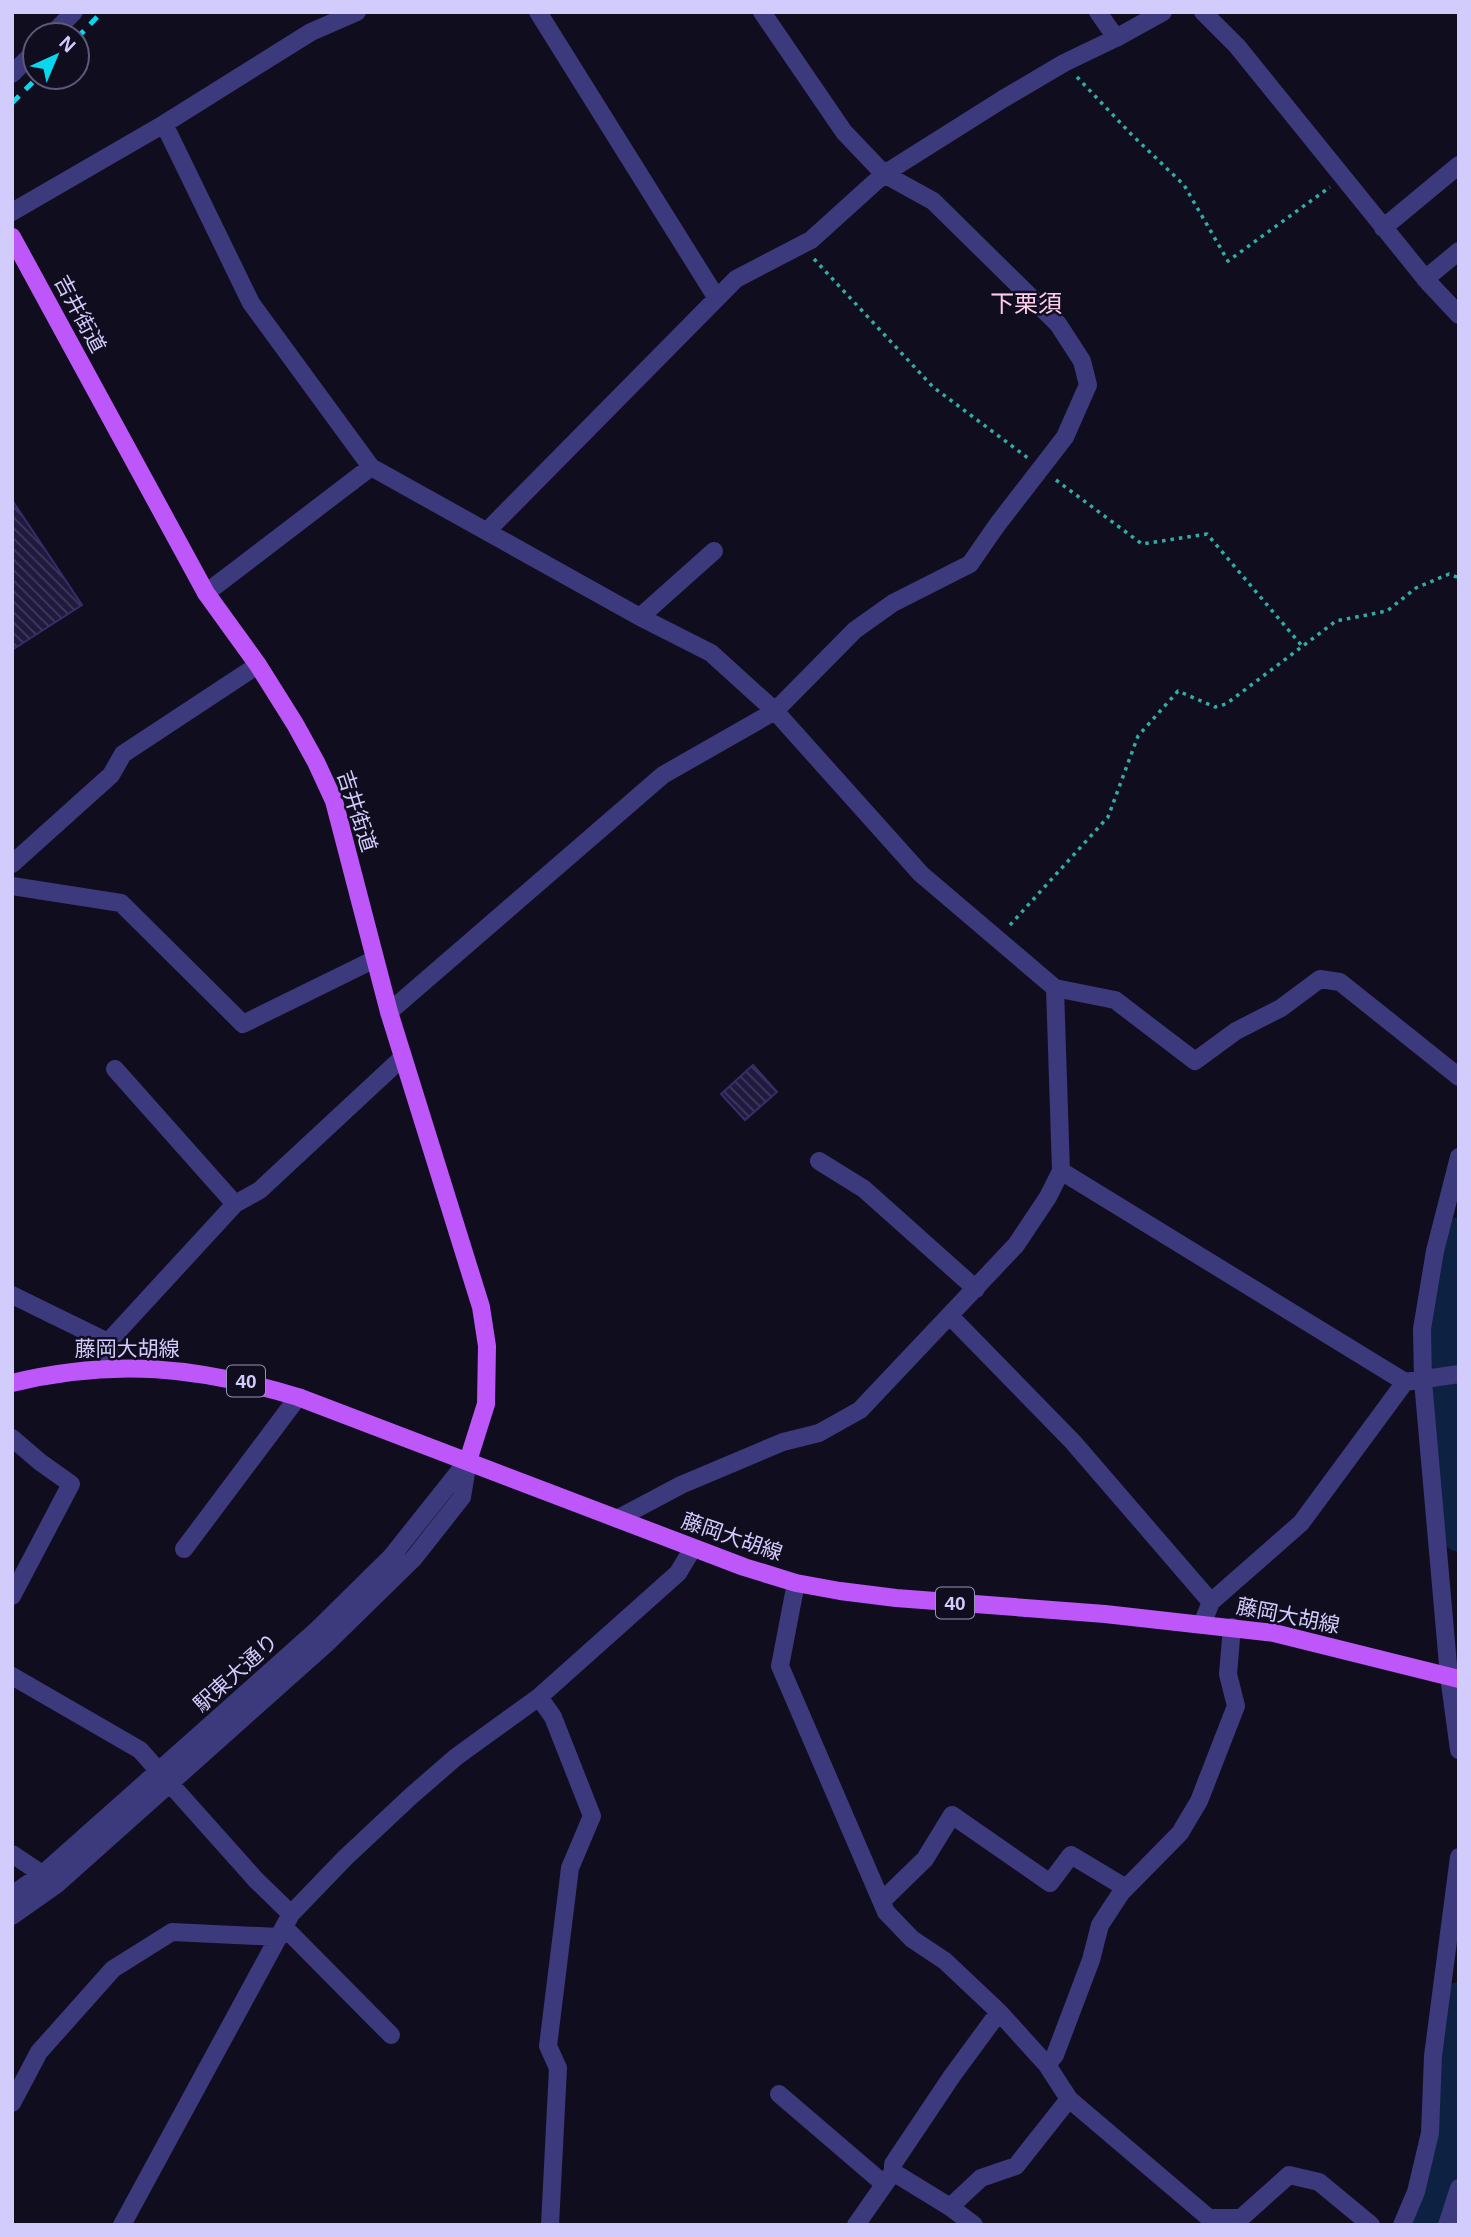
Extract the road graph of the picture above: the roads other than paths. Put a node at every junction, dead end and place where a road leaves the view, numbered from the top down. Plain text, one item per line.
1 (357, 12) edge
2 (538, 12) edge
3 (762, 12) edge
4 (1098, 12) edge
5 (1163, 12) edge
6 (1203, 12) edge
7 (1116, 38) junction
8 (164, 124) junction
9 (1459, 165) edge
10 (884, 174) junction
11 (12, 212) edge
12 (1383, 228) junction
13 (12, 237) edge
14 (1459, 251) edge
15 (18, 263) edge
16 (1425, 279) junction
17 (716, 298) junction
18 (1459, 315) edge
19 (371, 467) junction
20 (487, 531) junction
21 (714, 551) dead end
22 (206, 593) junction
23 (640, 617) junction
24 (258, 665) junction
25 (775, 710) junction
26 (12, 864) edge
27 (12, 886) edge
28 (375, 959) junction
29 (1055, 988) junction
30 (389, 1012) junction
31 (403, 1056) junction
32 (115, 1069) dead end
33 (1459, 1077) edge
34 (1459, 1157) edge
35 (820, 1161) dead end
36 (1061, 1171) junction
37 (234, 1203) junction
38 (975, 1289) junction
39 (12, 1294) edge
40 (950, 1316) junction
41 (108, 1342) junction
42 (110, 1368) junction
43 (1459, 1374) edge
44 (1423, 1381) junction
45 (1405, 1382) junction
46 (12, 1383) edge
47 (298, 1397) junction
48 (12, 1438) edge
49 (468, 1461) junction
50 (617, 1519) junction
51 (693, 1548) junction
52 (184, 1549) dead end
53 (796, 1583) junction
54 (12, 1596) edge
55 (1211, 1602) junction
56 (1202, 1624) junction
57 (1231, 1627) junction
58 (12, 1676) edge
59 (1455, 1678) edge
60 (539, 1697) junction
61 (1459, 1750) edge
62 (164, 1777) junction
63 (12, 1854) edge
64 (1459, 1857) edge
65 (42, 1874) junction
66 (1126, 1888) junction
67 (12, 1895) edge
68 (882, 1901) junction
69 (12, 1916) edge
70 (284, 1926) junction
71 (999, 2012) junction
72 (391, 2035) dead end
73 (1047, 2065) junction
74 (779, 2094) dead end
75 (1069, 2099) junction
76 (12, 2103) edge
77 (889, 2178) junction
78 (1459, 2188) edge
79 (950, 2207) junction
80 (122, 2225) edge
81 (550, 2225) edge
82 (856, 2225) edge
83 (974, 2225) edge
84 (1371, 2225) edge
85 (1402, 2225) edge
86 (1447, 2225) edge

1 - 8 street
2 - 17 street
3 - 10 street
4 - 7 street
5 - 7 street
6 - 12 street
7 - 10 street
8 - 11 street
8 - 19 street
9 - 12 street
10 - 17 street
10 - 25 street
12 - 16 street
13 - 15 main road, 吉井街道
14 - 16 street
15 - 22 main road, 吉井街道
16 - 18 street
17 - 20 street
19 - 20 street
19 - 22 street
20 - 23 street
21 - 23 street
22 - 24 main road, 吉井街道
23 - 25 street
24 - 26 street
24 - 28 main road, 吉井街道
25 - 29 street
25 - 30 street
27 - 28 street
28 - 30 main road, 吉井街道
29 - 33 street
29 - 36 street
30 - 31 main road, 吉井街道
31 - 37 street
31 - 49 main road, 吉井街道
32 - 37 street
34 - 44 street
35 - 38 street
36 - 38 street
36 - 45 street
37 - 41 street
38 - 40 street
39 - 41 street
40 - 50 street
40 - 55 street
41 - 42 street
42 - 46 main road, 藤岡大胡線 / 40
42 - 47 main road, 藤岡大胡線 / 40
43 - 44 street
44 - 45 street
44 - 59 street
45 - 55 street
47 - 49 main road, 藤岡大胡線 / 40
47 - 52 street
48 - 54 street
49 - 50 main road, 藤岡大胡線 / 40
49 - 62 street
50 - 51 main road, 藤岡大胡線 / 40
51 - 53 main road, 藤岡大胡線 / 40
51 - 60 street
53 - 56 main road, 藤岡大胡線 / 40
53 - 68 street
55 - 56 street
56 - 57 main road, 藤岡大胡線 / 40
57 - 59 main road, 藤岡大胡線 / 40
57 - 66 street
58 - 62 street
59 - 61 street
60 - 70 street
60 - 81 street
62 - 65 street
62 - 69 street
62 - 70 street
63 - 65 street
64 - 85 street
65 - 67 street
66 - 68 street
66 - 73 street
68 - 71 street
70 - 72 street
70 - 76 street
70 - 80 street
71 - 73 street
71 - 77 street
73 - 75 street
74 - 77 street
75 - 79 street
75 - 84 street
77 - 79 street
77 - 82 street
78 - 86 street
79 - 83 street

